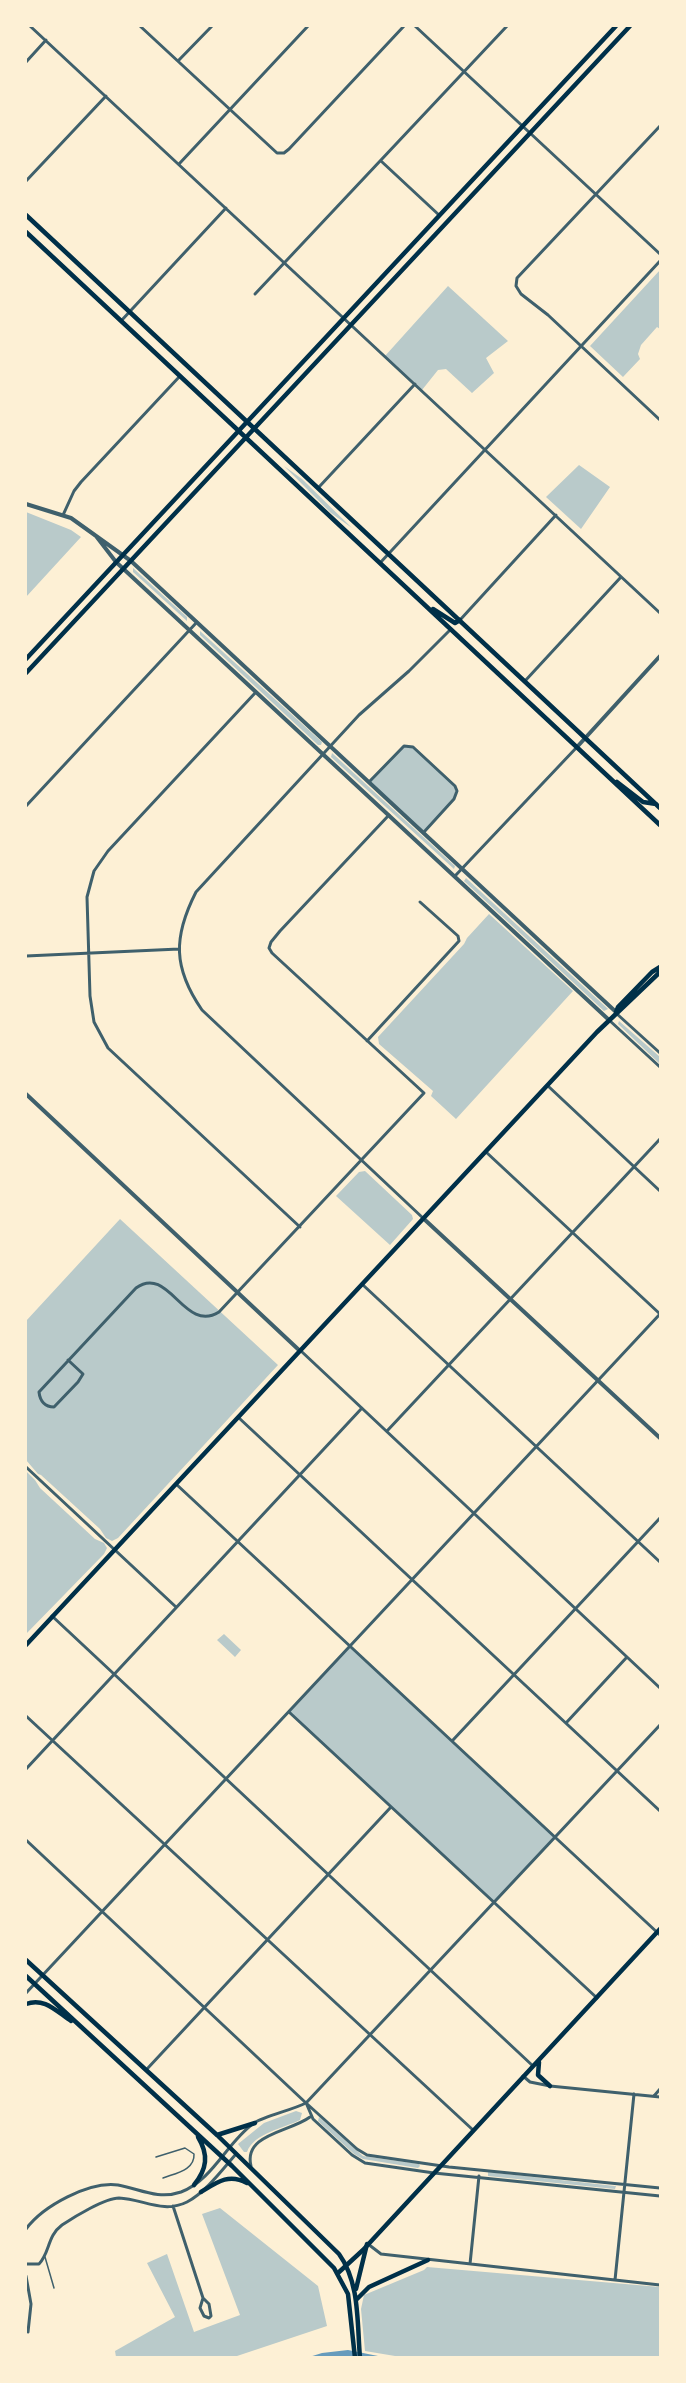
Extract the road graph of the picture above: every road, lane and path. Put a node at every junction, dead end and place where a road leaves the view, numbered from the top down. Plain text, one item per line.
1 (30, 26) edge
2 (140, 26) edge
3 (212, 26) edge
4 (308, 26) edge
5 (404, 26) edge
6 (415, 26) edge
7 (507, 26) edge
8 (616, 26) edge
9 (630, 26) edge
10 (46, 40) junction
11 (178, 61) junction
12 (26, 62) edge
13 (464, 72) junction
14 (106, 96) junction
15 (230, 109) junction
16 (523, 126) junction
17 (660, 126) edge
18 (530, 133) junction
19 (381, 160) junction
20 (179, 164) junction
21 (26, 181) edge
22 (596, 195) junction
23 (226, 208) junction
24 (26, 215) edge
25 (439, 215) junction
26 (26, 232) edge
27 (660, 254) edge
28 (660, 261) edge
29 (285, 262) junction
30 (255, 294) dead end
31 (129, 312) junction
32 (344, 318) junction
33 (121, 321) junction
34 (351, 325) junction
35 (581, 346) junction
36 (180, 376) junction
37 (415, 384) junction
38 (660, 420) edge
39 (247, 422) junction
40 (255, 429) junction
41 (239, 431) junction
42 (246, 438) junction
43 (486, 450) junction
44 (319, 488) junction
45 (26, 504) edge
46 (63, 515) junction
47 (556, 515) junction
48 (92, 531) junction
49 (123, 554) junction
50 (389, 554) junction
51 (131, 561) junction
52 (116, 562) junction
53 (380, 563) junction
54 (124, 568) junction
55 (621, 577) junction
56 (421, 601) junction
57 (660, 613) edge
58 (460, 620) junction
59 (196, 622) junction
60 (451, 629) junction
61 (190, 630) junction
62 (660, 656) edge
63 (26, 659) edge
64 (26, 674) edge
65 (525, 681) junction
66 (257, 692) junction
67 (585, 737) junction
68 (330, 746) junction
69 (577, 747) junction
70 (323, 753) junction
71 (612, 780) junction
72 (369, 782) junction
73 (26, 806) edge
74 (659, 806) edge
75 (389, 815) junction
76 (660, 825) edge
77 (424, 832) junction
78 (462, 869) junction
79 (455, 876) junction
80 (420, 902) dead end
81 (179, 949) junction
82 (88, 953) junction
83 (26, 956) edge
84 (660, 967) edge
85 (660, 972) edge
86 (616, 1012) junction
87 (609, 1020) junction
88 (368, 1041) junction
89 (660, 1053) edge
90 (660, 1067) edge
91 (548, 1086) junction
92 (26, 1094) edge
93 (660, 1139) edge
94 (486, 1152) junction
95 (362, 1160) junction
96 (635, 1167) junction
97 (660, 1191) edge
98 (424, 1219) junction
99 (300, 1227) junction
100 (573, 1233) junction
101 (363, 1285) junction
102 (238, 1292) junction
103 (511, 1299) junction
104 (660, 1314) edge
105 (301, 1351) junction
106 (68, 1360) junction
107 (449, 1366) junction
108 (599, 1380) junction
109 (362, 1408) junction
110 (239, 1418) junction
111 (387, 1431) junction
112 (660, 1438) edge
113 (536, 1446) junction
114 (26, 1467) edge
115 (299, 1475) junction
116 (177, 1484) junction
117 (474, 1513) junction
118 (660, 1518) edge
119 (238, 1541) junction
120 (638, 1542) junction
121 (115, 1551) junction
122 (660, 1562) edge
123 (412, 1580) junction
124 (176, 1608) junction
125 (576, 1609) junction
126 (52, 1616) junction
127 (26, 1645) edge
128 (351, 1646) junction
129 (627, 1657) junction
130 (115, 1674) junction
131 (514, 1675) junction
132 (660, 1688) edge
133 (289, 1712) junction
134 (26, 1716) edge
135 (566, 1723) junction
136 (660, 1725) edge
137 (53, 1740) junction
138 (453, 1740) junction
139 (26, 1769) edge
140 (617, 1770) junction
141 (227, 1778) junction
142 (391, 1807) junction
143 (660, 1811) edge
144 (555, 1837) junction
145 (26, 1840) edge
146 (164, 1844) junction
147 (328, 1874) junction
148 (494, 1903) junction
149 (102, 1911) junction
150 (660, 1932) edge
151 (266, 1940) junction
152 (26, 1960) edge
153 (431, 1970) junction
154 (42, 1975) junction
155 (26, 1976) edge
156 (34, 1983) junction
157 (26, 1993) edge
158 (597, 1998) junction
159 (26, 2004) edge
160 (205, 2007) junction
161 (77, 2023) junction
162 (370, 2035) junction
163 (539, 2060) junction
164 (533, 2066) junction
165 (146, 2070) junction
166 (523, 2076) junction
167 (550, 2086) junction
168 (660, 2089) edge
169 (634, 2094) junction
170 (654, 2096) junction
171 (660, 2097) edge
172 (306, 2103) junction
173 (311, 2116) junction
174 (255, 2123) junction
175 (193, 2129) junction
176 (473, 2130) junction
177 (217, 2135) junction
178 (231, 2148) junction
179 (237, 2154) junction
180 (156, 2157) dead end
181 (222, 2157) junction
182 (228, 2163) junction
183 (441, 2165) junction
184 (252, 2168) junction
185 (480, 2170) junction
186 (434, 2173) junction
187 (479, 2176) junction
188 (163, 2178) dead end
189 (194, 2185) junction
190 (625, 2185) junction
191 (660, 2188) edge
192 (257, 2189) junction
193 (201, 2192) junction
194 (624, 2192) junction
195 (660, 2196) edge
196 (173, 2206) junction
197 (26, 2229) edge
198 (368, 2244) junction
199 (45, 2256) junction
200 (428, 2260) junction
201 (26, 2264) edge
202 (470, 2264) junction
203 (347, 2265) junction
204 (338, 2273) junction
205 (26, 2276) edge
206 (615, 2280) junction
207 (660, 2285) edge
208 (54, 2288) dead end
209 (355, 2295) junction
210 (204, 2298) junction
211 (352, 2304) junction
212 (27, 2332) edge
213 (355, 2358) edge
214 (360, 2358) edge

1 - 10 street
2 - 11 street
3 - 11 street
4 - 15 street
5 - 15 street
6 - 13 street
7 - 13 street
8 - 16 main road
9 - 18 main road
10 - 12 street
10 - 14 street
11 - 15 street
13 - 16 street
13 - 19 street
14 - 20 street
14 - 21 street
15 - 20 street
16 - 18 street
16 - 25 main road
17 - 22 street
18 - 22 street
18 - 34 main road
19 - 25 street
19 - 29 street
20 - 23 street
22 - 27 street
22 - 35 street
23 - 29 street
23 - 31 street
24 - 31 main road
25 - 32 main road
26 - 33 main road
28 - 35 street
29 - 30 street
29 - 32 street
31 - 33 street
31 - 39 main road
32 - 34 street
32 - 39 main road
33 - 36 main road
34 - 37 street
34 - 40 main road
35 - 38 street
35 - 43 street
36 - 41 main road
36 - 46 street
37 - 43 street
37 - 44 street
39 - 40 main road
39 - 41 main road
40 - 42 main road
40 - 44 main road
41 - 42 main road
41 - 49 main road
42 - 51 main road
42 - 53 main road
43 - 47 street
43 - 50 street
44 - 50 main road
45 - 46 street
46 - 48 street
47 - 55 street
47 - 58 street
48 - 49 street
48 - 52 street
49 - 51 street
49 - 52 main road
50 - 53 street
50 - 58 main road
51 - 54 main road
51 - 59 street
52 - 54 street
52 - 63 main road
53 - 56 main road
54 - 61 street
54 - 64 main road
55 - 57 street
55 - 65 street
56 - 58 main road
56 - 60 main road
58 - 65 main road
59 - 61 street
59 - 68 street
60 - 68 street
60 - 69 main road
61 - 66 street
61 - 73 street
62 - 67 street
65 - 67 main road
66 - 70 street
66 - 82 street
67 - 69 street
67 - 74 main road
68 - 70 street
68 - 72 street
69 - 71 main road
69 - 78 street
70 - 75 street
70 - 81 street
71 - 74 main road
71 - 76 main road
72 - 77 street
72 - 77 street
75 - 79 street
75 - 88 street
77 - 78 street
78 - 79 street
78 - 86 street
79 - 87 street
80 - 88 street
81 - 82 street
81 - 95 street
82 - 83 street
82 - 99 street
84 - 86 main road
85 - 86 main road
86 - 87 main road
86 - 89 street
87 - 90 street
87 - 91 main road
88 - 95 street
91 - 94 main road
91 - 96 street
92 - 102 street
93 - 96 street
94 - 98 main road
94 - 100 street
95 - 98 street
95 - 99 street
96 - 97 street
96 - 100 street
98 - 101 main road
98 - 103 street
99 - 102 street
100 - 103 street
100 - 104 street
101 - 105 main road
101 - 107 street
102 - 105 street
102 - 106 street
103 - 107 street
103 - 108 street
104 - 108 street
105 - 109 street
105 - 110 main road
106 - 106 street
107 - 111 street
107 - 113 street
108 - 112 street
108 - 113 street
109 - 111 street
109 - 115 street
110 - 115 street
110 - 116 main road
111 - 117 street
113 - 117 street
113 - 120 street
114 - 121 street
115 - 119 street
115 - 123 street
116 - 119 street
116 - 121 main road
117 - 123 street
117 - 125 street
118 - 120 street
119 - 124 street
119 - 128 street
120 - 122 street
120 - 125 street
121 - 124 street
121 - 126 main road
123 - 128 street
123 - 131 street
124 - 130 street
125 - 129 street
125 - 131 street
126 - 127 main road
126 - 130 street
128 - 133 street
128 - 138 street
129 - 132 street
129 - 135 street
130 - 137 street
130 - 141 street
131 - 135 street
131 - 138 street
133 - 141 street
133 - 142 street
134 - 137 street
135 - 140 street
136 - 140 street
137 - 139 street
137 - 146 street
138 - 144 street
140 - 143 street
140 - 144 street
141 - 146 street
141 - 147 street
142 - 147 street
142 - 148 street
144 - 148 street
144 - 150 street
145 - 149 street
146 - 149 street
146 - 151 street
147 - 151 street
147 - 153 street
148 - 153 street
148 - 158 street
149 - 154 street
149 - 160 street
150 - 158 main road
151 - 160 street
151 - 162 street
152 - 154 main road
153 - 162 street
153 - 164 street
154 - 156 street
154 - 165 main road
155 - 156 main road
156 - 157 street
156 - 161 main road
158 - 163 main road
159 - 161 main road
160 - 165 street
160 - 172 street
161 - 175 main road
162 - 172 street
162 - 176 street
163 - 164 main road
163 - 167 main road
164 - 166 main road
165 - 177 main road
166 - 167 street
166 - 176 main road
167 - 169 street
168 - 170 street
169 - 170 street
169 - 190 street
170 - 171 street
172 - 173 street
172 - 174 street
172 - 183 street
173 - 184 street
173 - 186 street
174 - 177 main road
174 - 178 street
175 - 181 main road
175 - 189 main road
176 - 183 main road
177 - 178 main road
178 - 179 main road
178 - 181 street
179 - 182 street
179 - 184 main road
180 - 188 lane
181 - 182 main road
181 - 189 street
182 - 192 main road
182 - 193 street
183 - 185 street
183 - 186 main road
184 - 203 main road
185 - 187 street
185 - 190 street
186 - 187 street
186 - 198 main road
187 - 194 street
187 - 202 street
189 - 197 street
190 - 191 street
190 - 194 street
192 - 193 main road
192 - 204 main road
193 - 196 street
194 - 195 street
194 - 206 street
196 - 199 street
196 - 210 street
198 - 200 street
198 - 203 main road
198 - 209 main road
199 - 201 street
199 - 208 lane
200 - 202 street
200 - 211 main road
202 - 206 street
203 - 204 main road
203 - 209 main road
204 - 211 main road
205 - 212 street
206 - 207 street
209 - 211 main road
210 - 210 street
211 - 213 main road
211 - 214 main road

